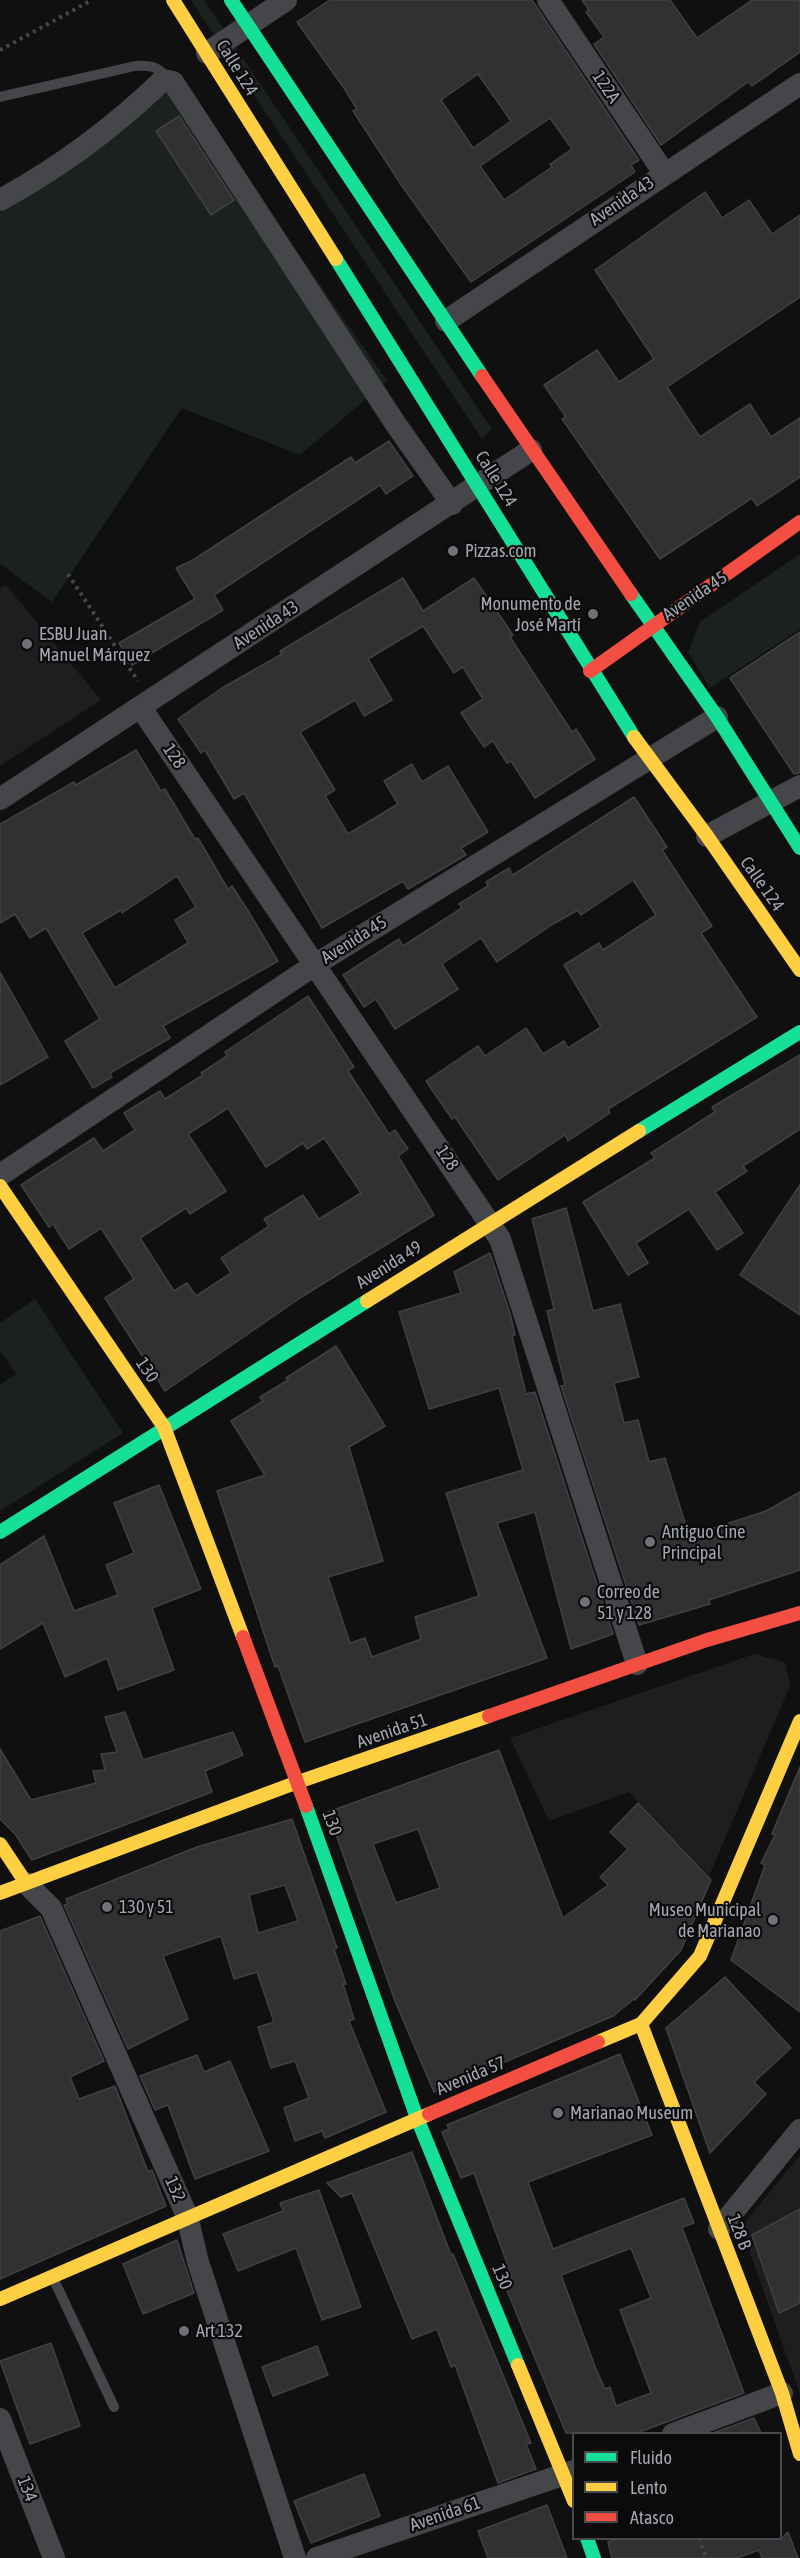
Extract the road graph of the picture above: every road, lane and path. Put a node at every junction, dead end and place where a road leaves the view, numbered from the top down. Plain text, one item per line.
1 (92, 0) edge
2 (173, 0) edge
3 (231, 0) edge
4 (286, 0) edge
5 (548, 0) edge
6 (248, 26) junction
7 (0, 50) edge
8 (207, 53) junction
9 (168, 80) junction
10 (800, 84) edge
11 (0, 97) edge
12 (664, 173) junction
13 (0, 200) edge
14 (446, 321) junction
15 (531, 450) junction
16 (479, 486) junction
17 (452, 504) junction
18 (800, 522) edge
19 (68, 574) dead end
20 (652, 624) junction
21 (590, 670) junction
22 (146, 704) junction
23 (717, 717) junction
24 (648, 759) junction
25 (800, 786) edge
26 (0, 799) edge
27 (770, 801) junction
28 (707, 836) junction
29 (800, 848) edge
30 (316, 964) junction
31 (800, 970) edge
32 (800, 1032) edge
33 (0, 1175) edge
34 (0, 1186) edge
35 (491, 1223) junction
36 (165, 1427) junction
37 (0, 1532) edge
38 (800, 1613) edge
39 (637, 1664) junction
40 (800, 1721) edge
41 (298, 1782) junction
42 (0, 1844) edge
43 (26, 1883) junction
44 (0, 1893) edge
45 (641, 2024) junction
46 (417, 2118) junction
47 (800, 2130) edge
48 (187, 2216) junction
49 (719, 2229) junction
50 (52, 2276) junction
51 (0, 2300) edge
52 (782, 2393) junction
53 (114, 2407) dead end
54 (0, 2419) edge
55 (795, 2420) edge
56 (676, 2432) edge
57 (800, 2454) edge
58 (569, 2472) edge
59 (572, 2494) edge
60 (588, 2540) edge
61 (700, 2540) edge
62 (54, 2558) edge
63 (295, 2558) edge
64 (317, 2558) edge
65 (594, 2558) edge
66 (706, 2558) edge

1 - 7 path
2 - 8 street, Calle 124
3 - 6 street, Calle 124
4 - 6 street
5 - 12 street, 122A
6 - 8 street
6 - 14 street, Calle 124
8 - 16 street, Calle 124
9 - 11 lane
9 - 13 street
9 - 17 street
10 - 12 street, Avenida 43
12 - 14 street, Avenida 43
14 - 15 street, Calle 124
15 - 16 street, Avenida 43
15 - 20 street, Calle 124
16 - 17 street, Avenida 43
16 - 21 street, Calle 124
17 - 22 street, Avenida 43
18 - 20 street, Avenida 45
19 - 22 path
20 - 21 street, Avenida 45
20 - 23 street, Calle 124
21 - 24 street, Calle 124
22 - 26 street, Avenida 43
22 - 30 street, 128
23 - 24 street, Avenida 45
23 - 27 street, Calle 124
24 - 28 street, Calle 124
24 - 30 street, Avenida 45
25 - 27 street
27 - 28 street
27 - 29 street, Calle 124
28 - 31 street, Calle 124
30 - 33 street, Avenida 45
30 - 35 street, 128
32 - 35 street, Avenida 49
34 - 36 street, 130
35 - 36 street, Avenida 49
35 - 39 street, 128
36 - 37 street, Avenida 49
36 - 41 street, 130
38 - 39 street, Avenida 51
39 - 41 street, Avenida 51
40 - 45 street, Avenida 57
41 - 43 street, Avenida 51
41 - 46 street, 130
42 - 43 street, 132
43 - 44 street, Avenida 51
43 - 48 street, 132
45 - 46 street, Avenida 57
45 - 49 street, 128 B
46 - 48 street, Avenida 57
46 - 58 street, 130
47 - 49 street
48 - 50 street, Avenida 57
48 - 63 street, 132
49 - 52 street, 128 B
50 - 51 street, Avenida 57
50 - 53 lane
52 - 55 street, 128 B
52 - 56 street
54 - 62 street, 134
55 - 57 street, 128 B
58 - 59 street, 130
58 - 64 street, Avenida 61
60 - 65 street
61 - 66 path

